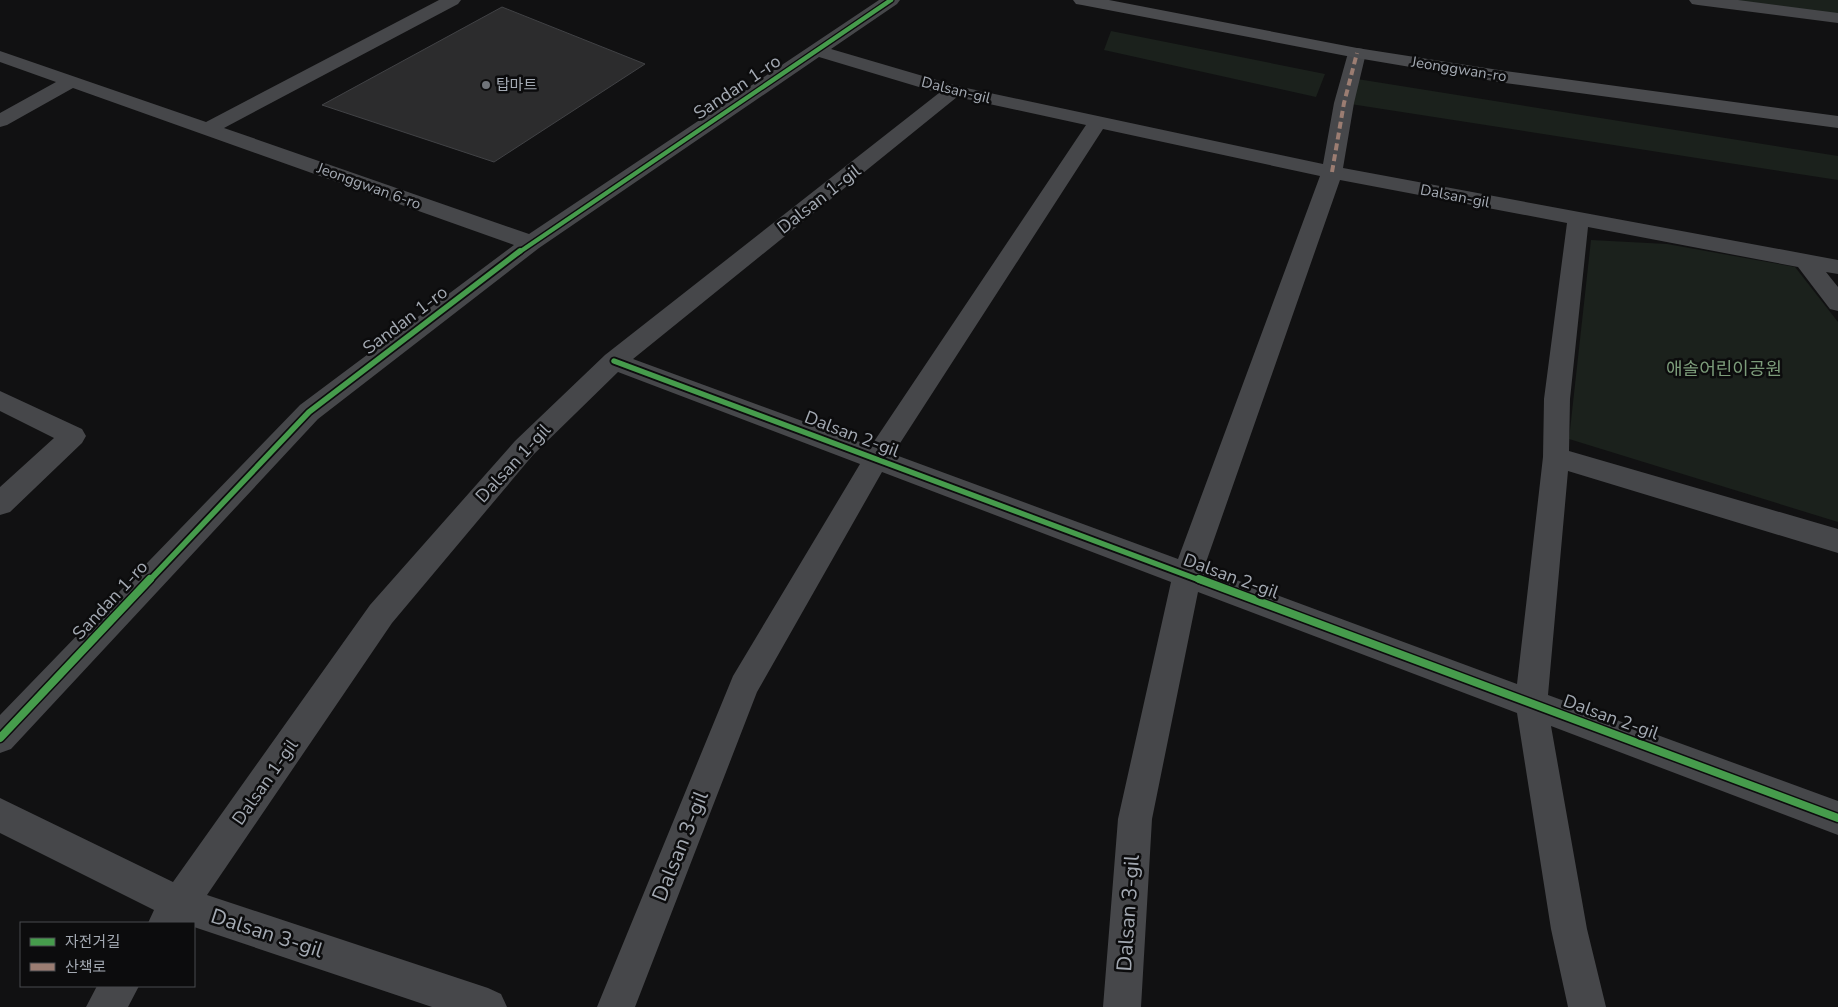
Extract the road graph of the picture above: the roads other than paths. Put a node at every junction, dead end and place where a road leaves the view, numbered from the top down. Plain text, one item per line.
1 (452, 0) edge
2 (891, 0) edge
3 (1082, 0) edge
4 (1698, 0) edge
5 (1838, 18) edge
6 (817, 50) junction
7 (1357, 53) junction
8 (0, 56) edge
9 (72, 82) junction
10 (954, 91) junction
11 (0, 121) edge
12 (1098, 122) junction
13 (1838, 122) edge
14 (207, 129) junction
15 (1332, 172) junction
16 (1578, 219) junction
17 (531, 244) junction
18 (1806, 262) junction
19 (1838, 267) edge
20 (1838, 303) edge
21 (614, 361) junction
22 (0, 400) edge
23 (1556, 457) junction
24 (876, 459) junction
25 (0, 504) edge
26 (1838, 541) edge
27 (1187, 575) junction
28 (744, 686) joint
29 (1531, 704) junction
30 (0, 738) edge
31 (0, 815) edge
32 (1838, 818) edge
33 (1135, 819) joint
34 (173, 914) edge
35 (119, 987) edge
36 (105, 1007) edge
37 (488, 1007) edge
38 (616, 1007) edge
39 (1122, 1007) edge
40 (1587, 1007) edge

1 - 14 street
2 - 6 street, Sandan 1-ro
3 - 7 street, Jeonggwan-ro
4 - 5 street
6 - 10 street, Dalsan-gil
6 - 17 street, Sandan 1-ro
7 - 13 street, Jeonggwan-ro
7 - 15 street
8 - 9 street, Jeonggwan 6-ro
9 - 11 street
9 - 14 street, Jeonggwan 6-ro
10 - 12 street, Dalsan-gil
10 - 21 street, Dalsan 1-gil
12 - 15 street, Dalsan-gil
12 - 24 street, Dalsan 2-gil
14 - 17 street, Jeonggwan 6-ro
15 - 16 street, Dalsan-gil
15 - 27 street, Dalsan 2-gil
16 - 18 street, Dalsan-gil
16 - 23 street
17 - 30 street, Sandan 1-ro
18 - 19 street, Dalsan-gil
18 - 20 street
21 - 24 street, Dalsan 2-gil
21 - 34 street, Dalsan 1-gil
22 - 25 street
23 - 26 street
23 - 29 street
24 - 27 street, Dalsan 2-gil
24 - 28 street, Dalsan 2-gil
27 - 29 street, Dalsan 2-gil
27 - 33 street, Dalsan 2-gil
28 - 38 street, Dalsan 3-gil
29 - 32 street, Dalsan 2-gil
29 - 40 street
31 - 34 street, Dalsan 3-gil
33 - 39 street, Dalsan 3-gil
34 - 37 street, Dalsan 3-gil
35 - 36 street

